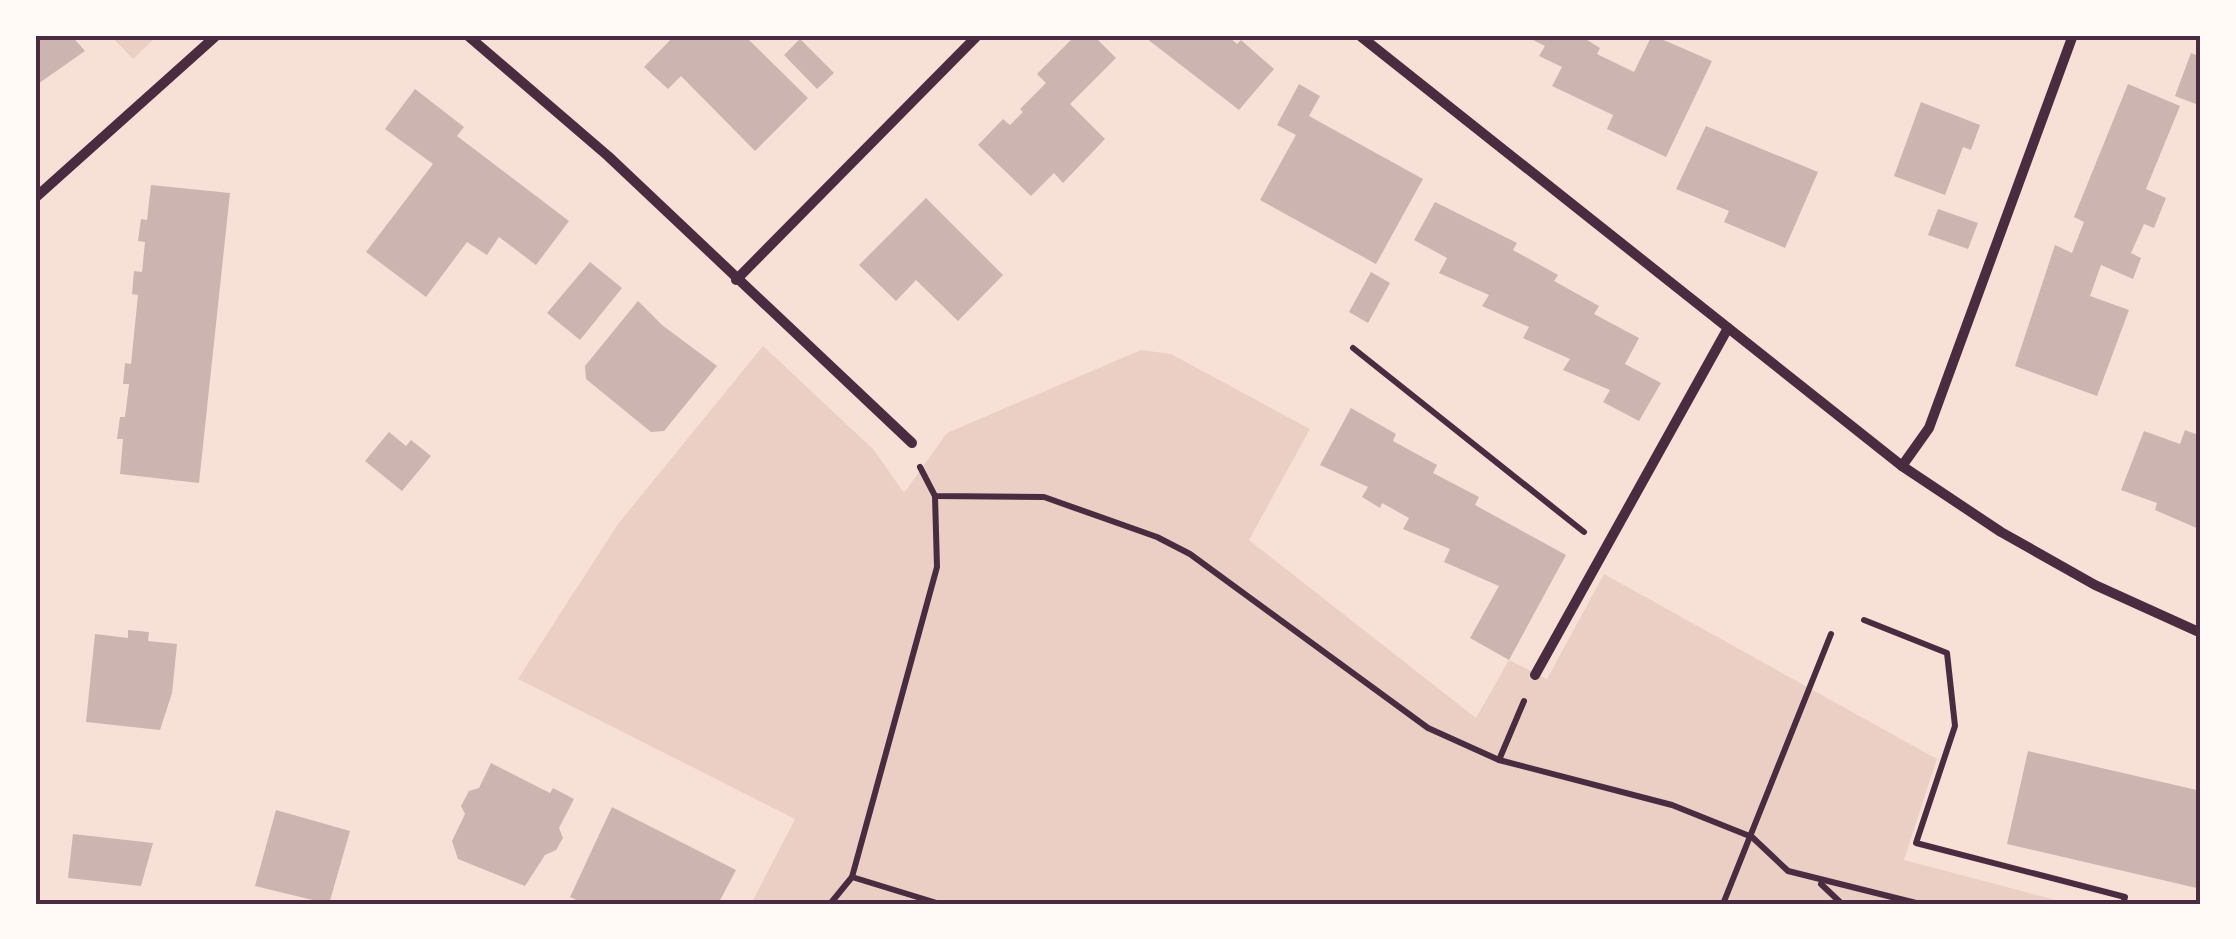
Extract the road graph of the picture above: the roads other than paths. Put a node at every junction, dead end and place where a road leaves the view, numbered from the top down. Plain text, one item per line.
1 (218, 35) edge
2 (467, 35) edge
3 (978, 35) edge
4 (1359, 35) edge
5 (2073, 35) edge
6 (35, 198) edge
7 (736, 280) junction
8 (1728, 328) junction
9 (912, 442) road end
10 (1902, 466) junction
11 (2201, 632) edge
12 (1535, 675) road end

1 - 6 street
2 - 7 street
3 - 7 street
4 - 8 street
5 - 10 street
7 - 9 street
8 - 10 street
8 - 12 street
10 - 11 street

